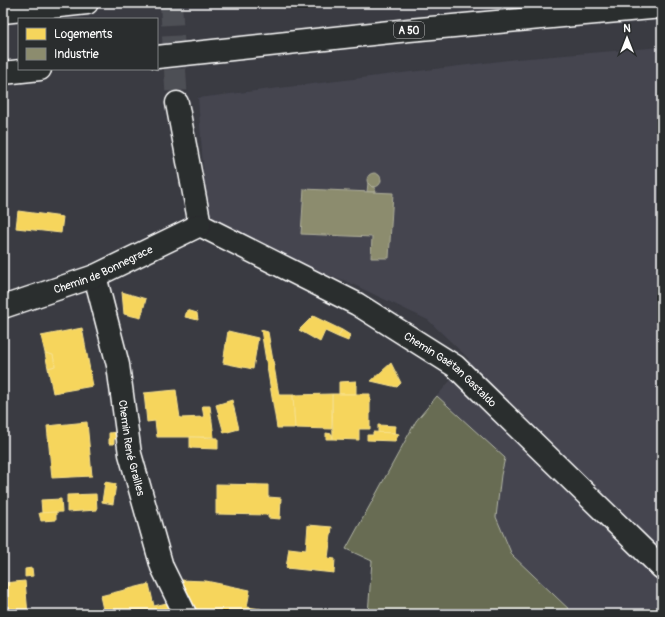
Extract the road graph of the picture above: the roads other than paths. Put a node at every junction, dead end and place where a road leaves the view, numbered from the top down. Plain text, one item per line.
1 (87, 3) edge
2 (662, 7) edge
3 (3, 12) edge
4 (158, 57) edge
5 (31, 70) edge
6 (3, 73) edge
7 (177, 103) tunnel mouth
8 (200, 225) junction
9 (95, 276) junction
10 (3, 306) edge
11 (662, 568) edge
12 (185, 614) edge

1 - 3 main road
2 - 4 main road, A 50
5 - 6 main road
7 - 8 main road
8 - 9 main road, Chemin de Bonnegrace
8 - 11 main road, Chemin Gaëtan Gastaldo
9 - 10 main road, Chemin de Bonnegrace
9 - 12 main road, Chemin René Grailles

